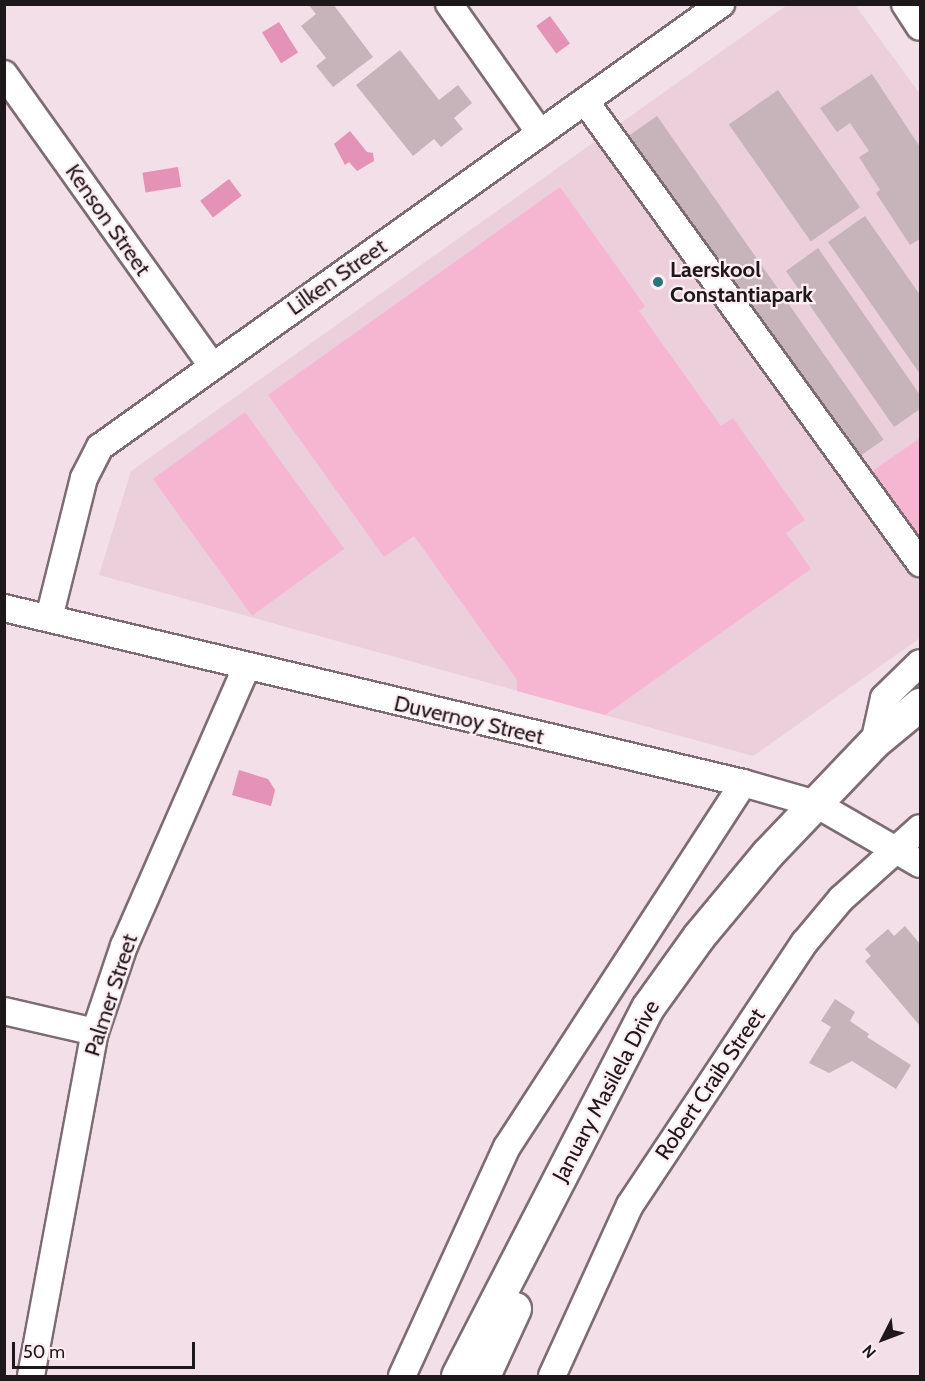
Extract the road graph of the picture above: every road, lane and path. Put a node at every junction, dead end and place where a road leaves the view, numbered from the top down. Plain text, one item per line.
1 (449, 4) edge
2 (721, 4) edge
3 (905, 4) edge
4 (921, 27) edge
5 (4, 74) edge
6 (585, 101) junction
7 (540, 133) junction
8 (212, 366) junction
9 (921, 563) edge
10 (4, 608) edge
11 (49, 618) junction
12 (921, 663) edge
13 (246, 668) junction
14 (921, 705) edge
15 (921, 727) edge
16 (874, 743) junction
17 (743, 783) junction
18 (822, 808) junction
19 (921, 828) edge
20 (896, 850) junction
21 (921, 864) edge
22 (4, 1011) edge
23 (95, 1032) junction
24 (31, 1377) edge
25 (402, 1377) edge
26 (458, 1377) edge
27 (484, 1377) edge
28 (552, 1377) edge

1 - 7 street
2 - 6 street, Lilken Street
3 - 4 street
5 - 8 street, Kenson Street
6 - 7 street, Lilken Street
6 - 9 street
7 - 8 street, Lilken Street
8 - 11 street, Lilken Street
10 - 11 street, Duvernoy Street
11 - 13 street, Duvernoy Street
12 - 16 street
13 - 17 street, Duvernoy Street
13 - 23 street, Palmer Street
14 - 16 main road, January Masilela Drive
15 - 18 main road, January Masilela Drive
16 - 18 main road, January Masilela Drive
17 - 18 street, Duvernoy Street
17 - 25 street
18 - 20 street, Duvernoy Street
18 - 26 main road, January Masilela Drive
18 - 27 main road, January Masilela Drive
19 - 20 street, Robert Craib Street
20 - 21 street, Duvernoy Street
20 - 28 street, Robert Craib Street
22 - 23 street
23 - 24 street, Palmer Street

